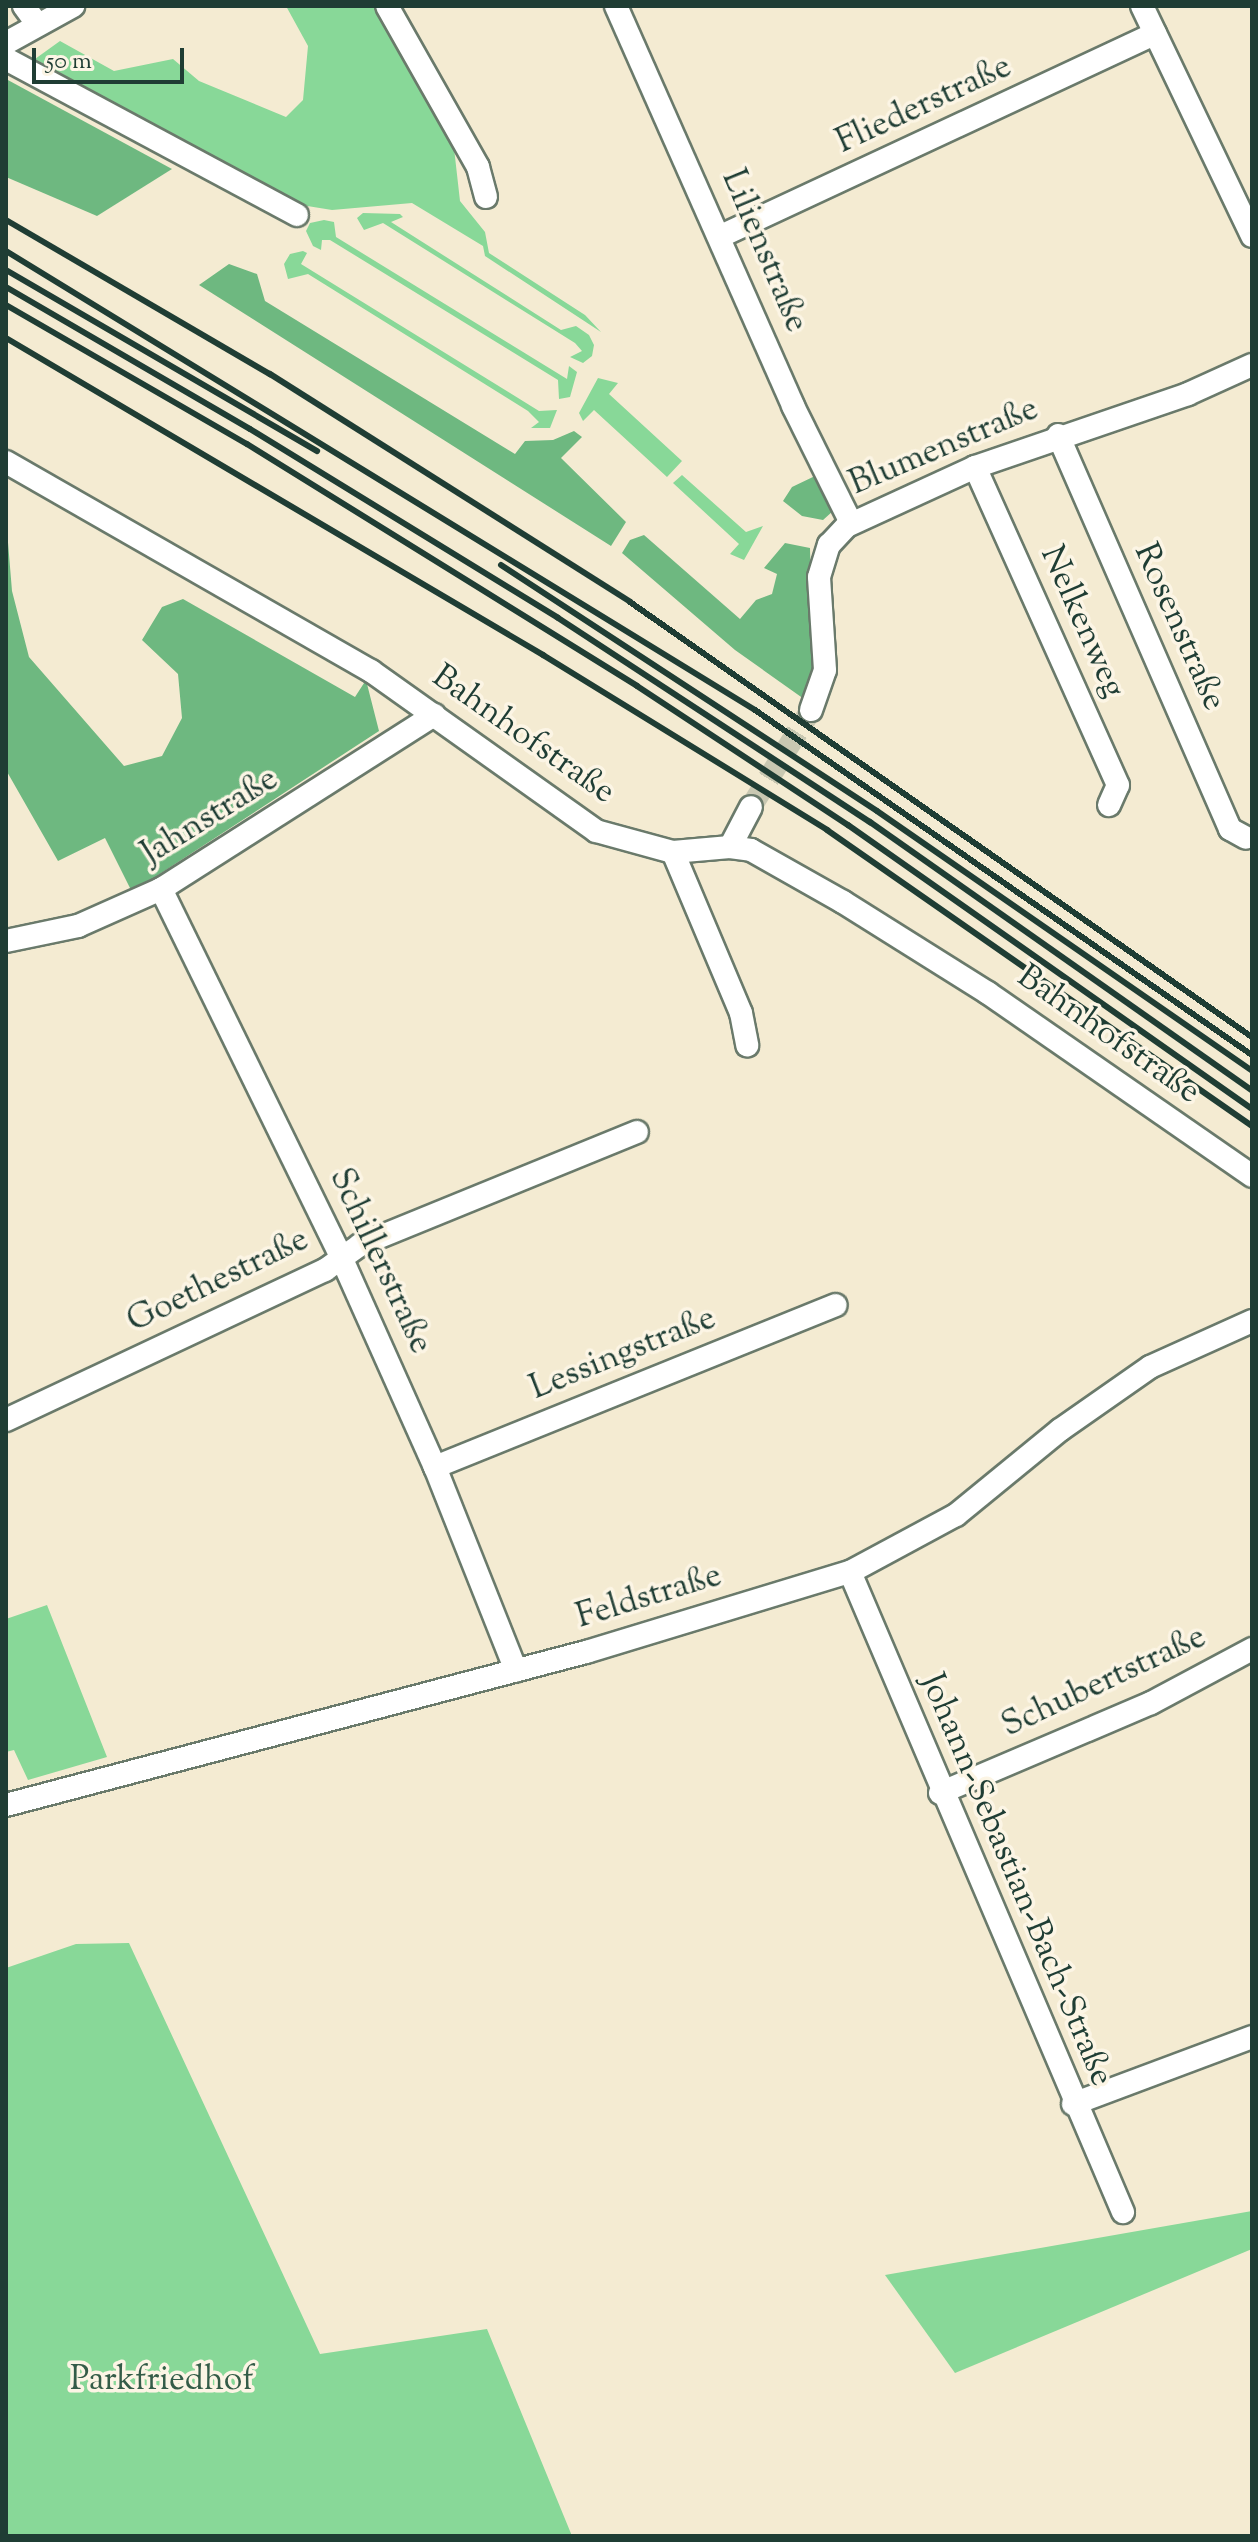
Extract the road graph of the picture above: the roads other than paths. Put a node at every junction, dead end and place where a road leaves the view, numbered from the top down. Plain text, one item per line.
1 (73, 6) edge
2 (387, 6) edge
3 (616, 6) edge
4 (1142, 6) edge
5 (31, 15) edge
6 (1155, 34) junction
7 (6, 43) edge
8 (6, 59) edge
9 (486, 197) dead end
10 (297, 215) dead end
11 (721, 236) junction
12 (1252, 236) edge
13 (1252, 365) edge
14 (1058, 435) junction
15 (6, 462) edge
16 (975, 467) junction
17 (851, 523) junction
18 (811, 710) tunnel mouth
19 (434, 715) junction
20 (1109, 805) dead end
21 (751, 807) tunnel mouth
22 (1246, 838) dead end
23 (730, 847) junction
24 (673, 852) junction
25 (161, 889) junction
26 (6, 941) edge
27 (747, 1045) dead end
28 (637, 1132) dead end
29 (1252, 1176) edge
30 (341, 1257) junction
31 (836, 1305) dead end
32 (1252, 1321) edge
33 (6, 1420) edge
34 (435, 1467) junction
35 (850, 1572) junction
36 (1252, 1649) edge
37 (516, 1671) junction
38 (940, 1793) junction
39 (6, 1805) edge
40 (1252, 2037) edge
41 (1073, 2104) junction
42 (1123, 2212) dead end

1 - 5 street
2 - 9 street
3 - 11 street, Lilienstraße
4 - 6 street
5 - 7 street
6 - 11 street, Fliederstraße
6 - 12 street
8 - 10 street
11 - 17 street, Lilienstraße
13 - 14 street, Blumenstraße
14 - 16 street, Blumenstraße
14 - 22 street, Rosenstraße
15 - 19 street, Bahnhofstraße
16 - 17 street, Blumenstraße
16 - 20 street, Nelkenweg
17 - 18 street, Blumenstraße
19 - 24 street, Bahnhofstraße
19 - 25 street, Jahnstraße
21 - 23 street
23 - 24 street, Bahnhofstraße
23 - 29 street, Bahnhofstraße
24 - 27 street
25 - 26 street, Jahnstraße
25 - 30 street, Schillerstraße
28 - 30 street, Goethestraße
30 - 33 street, Goethestraße
30 - 34 street, Schillerstraße
31 - 34 street, Lessingstraße
32 - 35 street, Feldstraße
34 - 37 street, Schillerstraße
35 - 37 street, Feldstraße
35 - 38 street, Johann-Sebastian-Bach-Straße
36 - 38 street, Schubertstraße
37 - 39 street, Feldstraße
38 - 41 street, Johann-Sebastian-Bach-Straße
40 - 41 street
41 - 42 street, Johann-Sebastian-Bach-Straße

